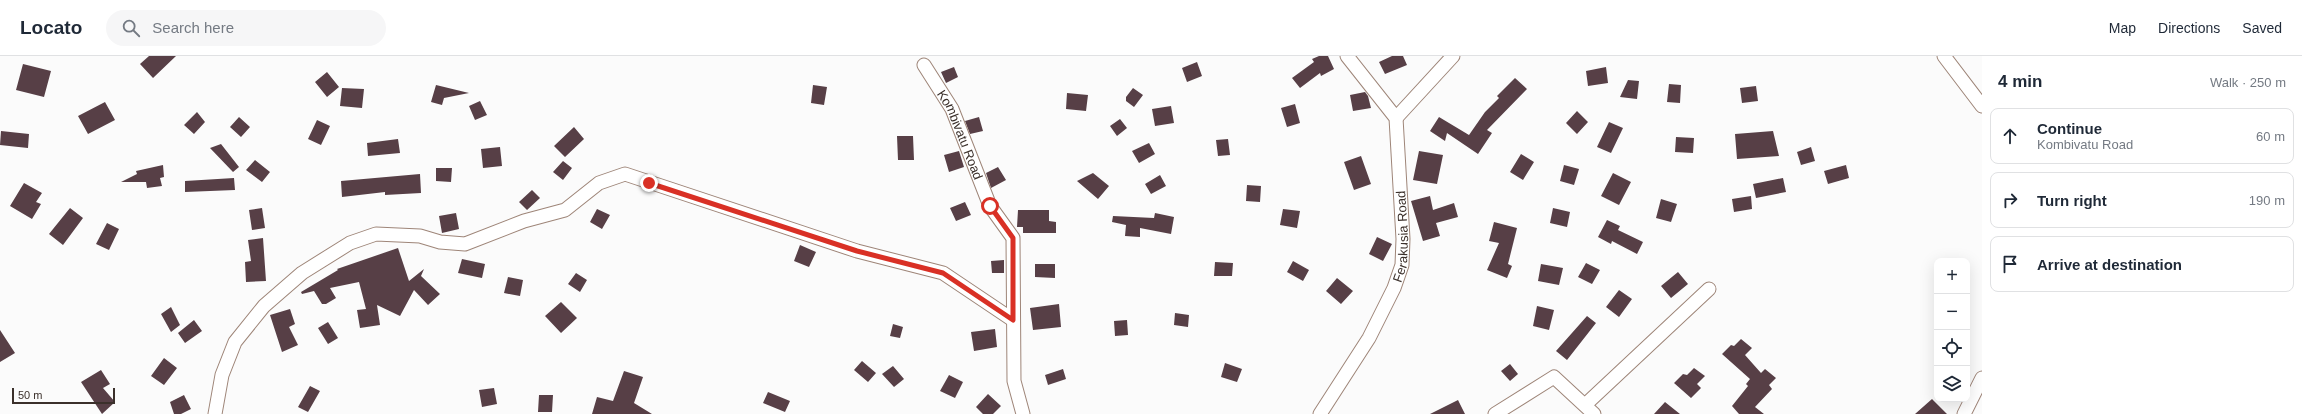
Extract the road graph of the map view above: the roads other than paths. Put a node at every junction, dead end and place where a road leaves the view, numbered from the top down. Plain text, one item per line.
1 (1347, 56) edge
2 (1453, 56) edge
3 (1944, 56) edge
4 (924, 65) dead end
5 (1982, 106) edge
6 (1396, 118) junction
7 (1709, 289) dead end
8 (1013, 320) junction
9 (1982, 378) edge
10 (1589, 410) edge
11 (215, 414) edge
12 (1024, 414) edge
13 (1320, 414) edge
14 (1495, 414) edge
15 (1964, 414) edge

1 - 6 street
2 - 6 street
3 - 5 street
4 - 8 street, Kombivatu Road
6 - 13 street, Ferakusia Road
7 - 10 street
8 - 11 street
8 - 12 street, Kombivatu Road
9 - 15 street
10 - 14 street

